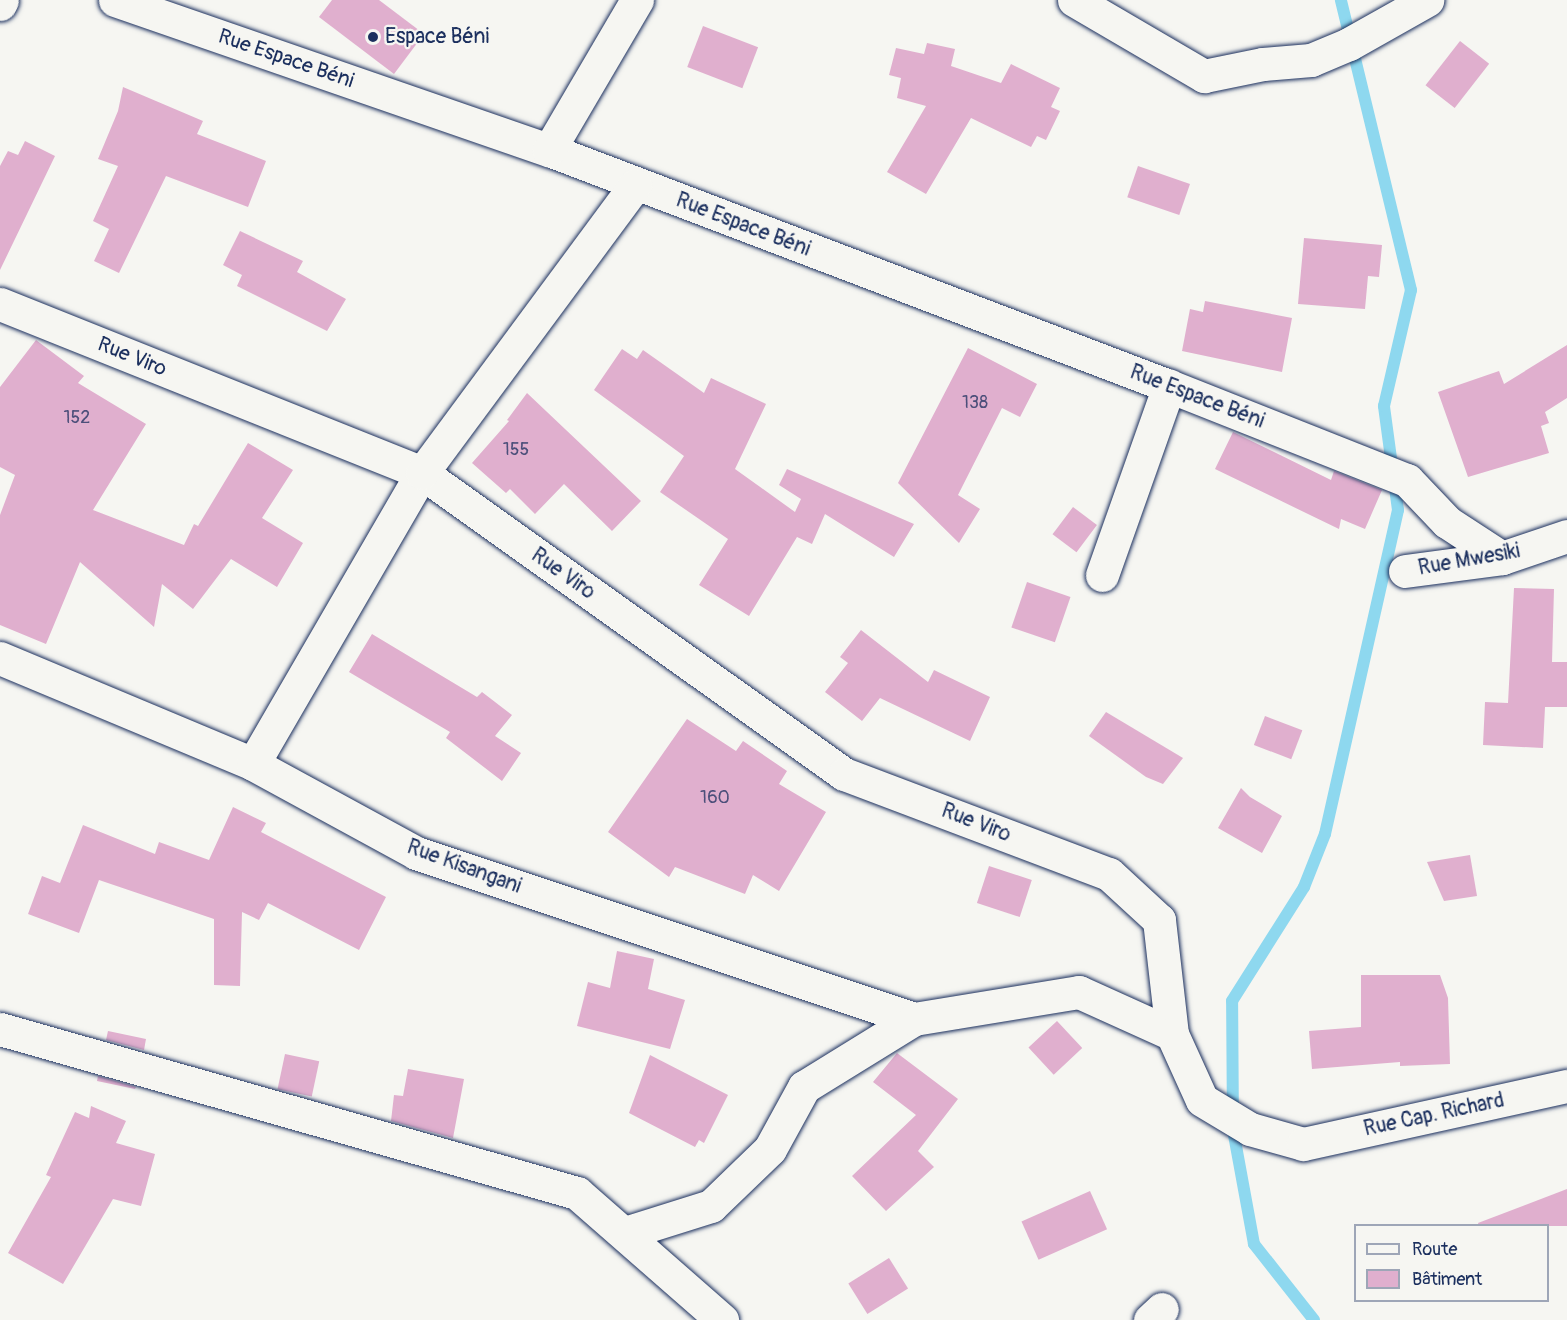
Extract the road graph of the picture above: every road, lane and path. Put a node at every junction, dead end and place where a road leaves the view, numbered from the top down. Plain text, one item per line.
1 (2, 0) edge
2 (115, 0) edge
3 (637, 0) edge
4 (1074, 0) edge
5 (1427, 0) edge
6 (0, 4) edge
7 (549, 150) junction
8 (635, 185) junction
9 (0, 304) edge
10 (1169, 386) junction
11 (422, 473) junction
12 (1567, 536) edge
13 (1502, 558) junction
14 (1404, 572) dead end
15 (1102, 575) dead end
16 (0, 658) edge
17 (253, 764) junction
18 (914, 1019) junction
19 (0, 1029) edge
20 (1172, 1034) junction
21 (1566, 1088) edge
22 (625, 1233) junction
23 (722, 1320) edge

1 - 6 street
2 - 7 street, Rue Espace Béni
3 - 7 street
4 - 5 street
7 - 8 street, Rue Espace Béni
8 - 10 street, Rue Espace Béni
8 - 11 street
9 - 11 street, Rue Viro
10 - 13 street, Rue Espace Béni
10 - 15 street
11 - 17 street
11 - 20 street, Rue Viro
12 - 13 street, Rue Mwesiki
13 - 14 street, Rue Mwesiki
16 - 17 street, Rue Kisangani
17 - 18 street, Rue Kisangani
18 - 20 street
18 - 22 street
19 - 22 street
20 - 21 street, Rue Cap. Richard
22 - 23 street

